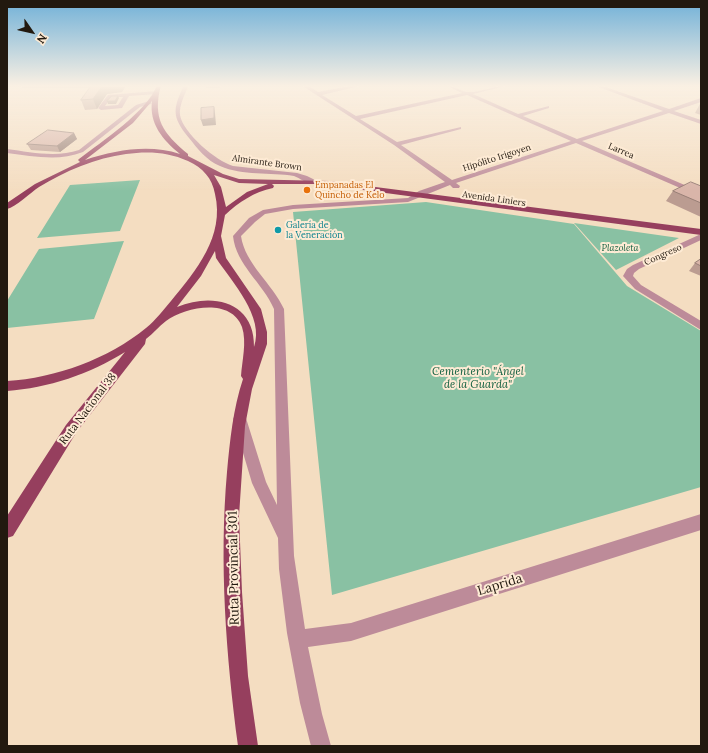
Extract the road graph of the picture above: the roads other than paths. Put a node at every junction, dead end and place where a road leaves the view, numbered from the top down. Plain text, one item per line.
1 (120, 120) edge
2 (133, 120) edge
3 (156, 120) edge
4 (178, 120) edge
5 (359, 120) edge
6 (526, 120) edge
7 (639, 120) edge
8 (655, 120) edge
9 (459, 128) dead end
10 (575, 142) junction
11 (396, 144) junction
12 (583, 144) junction
13 (7, 151) edge
14 (195, 162) junction
15 (206, 169) junction
16 (64, 171) junction
17 (312, 182) junction
18 (285, 183) junction
19 (454, 185) junction
20 (701, 195) edge
21 (422, 197) junction
22 (8, 206) edge
23 (222, 214) junction
24 (701, 232) edge
25 (217, 235) junction
26 (701, 237) edge
27 (159, 321) junction
28 (701, 326) edge
29 (148, 333) junction
30 (7, 386) edge
31 (246, 390) junction
32 (240, 419) junction
33 (701, 522) edge
34 (7, 530) edge
35 (285, 537) junction
36 (298, 638) junction
37 (248, 746) edge
38 (321, 746) edge

1 - 13 street
2 - 16 main road
3 - 14 main road
4 - 17 street, Almirante Brown
5 - 11 street
6 - 10 street, Larrea
7 - 10 street, Hipólito Irigoyen
8 - 12 street, Hipólito Irigoyen
9 - 11 street
10 - 12 street, Larrea
10 - 19 street, Hipólito Irigoyen
11 - 19 street
12 - 19 street, Hipólito Irigoyen
12 - 20 street, Larrea
14 - 15 main road
14 - 16 main road
15 - 18 main road
15 - 23 main road
16 - 22 main road
17 - 18 main road, Avenida Liniers
17 - 21 main road, Avenida Liniers
18 - 21 main road, Avenida Liniers
18 - 23 main road
19 - 21 street, Hipólito Irigoyen
19 - 21 street, Hipólito Irigoyen
21 - 24 main road, Avenida Liniers
21 - 26 main road, Avenida Liniers
21 - 35 street
23 - 25 main road
25 - 27 main road
25 - 31 main road, Ruta Provincial 301
26 - 28 street, Congreso
27 - 29 main road
27 - 31 main road, Ruta Provincial 301
29 - 30 main road
29 - 34 main road, Ruta Nacional 38
31 - 32 main road, Ruta Provincial 301
32 - 35 street
32 - 37 main road, Ruta Provincial 301
33 - 36 street, Laprida
35 - 36 street
36 - 38 street

